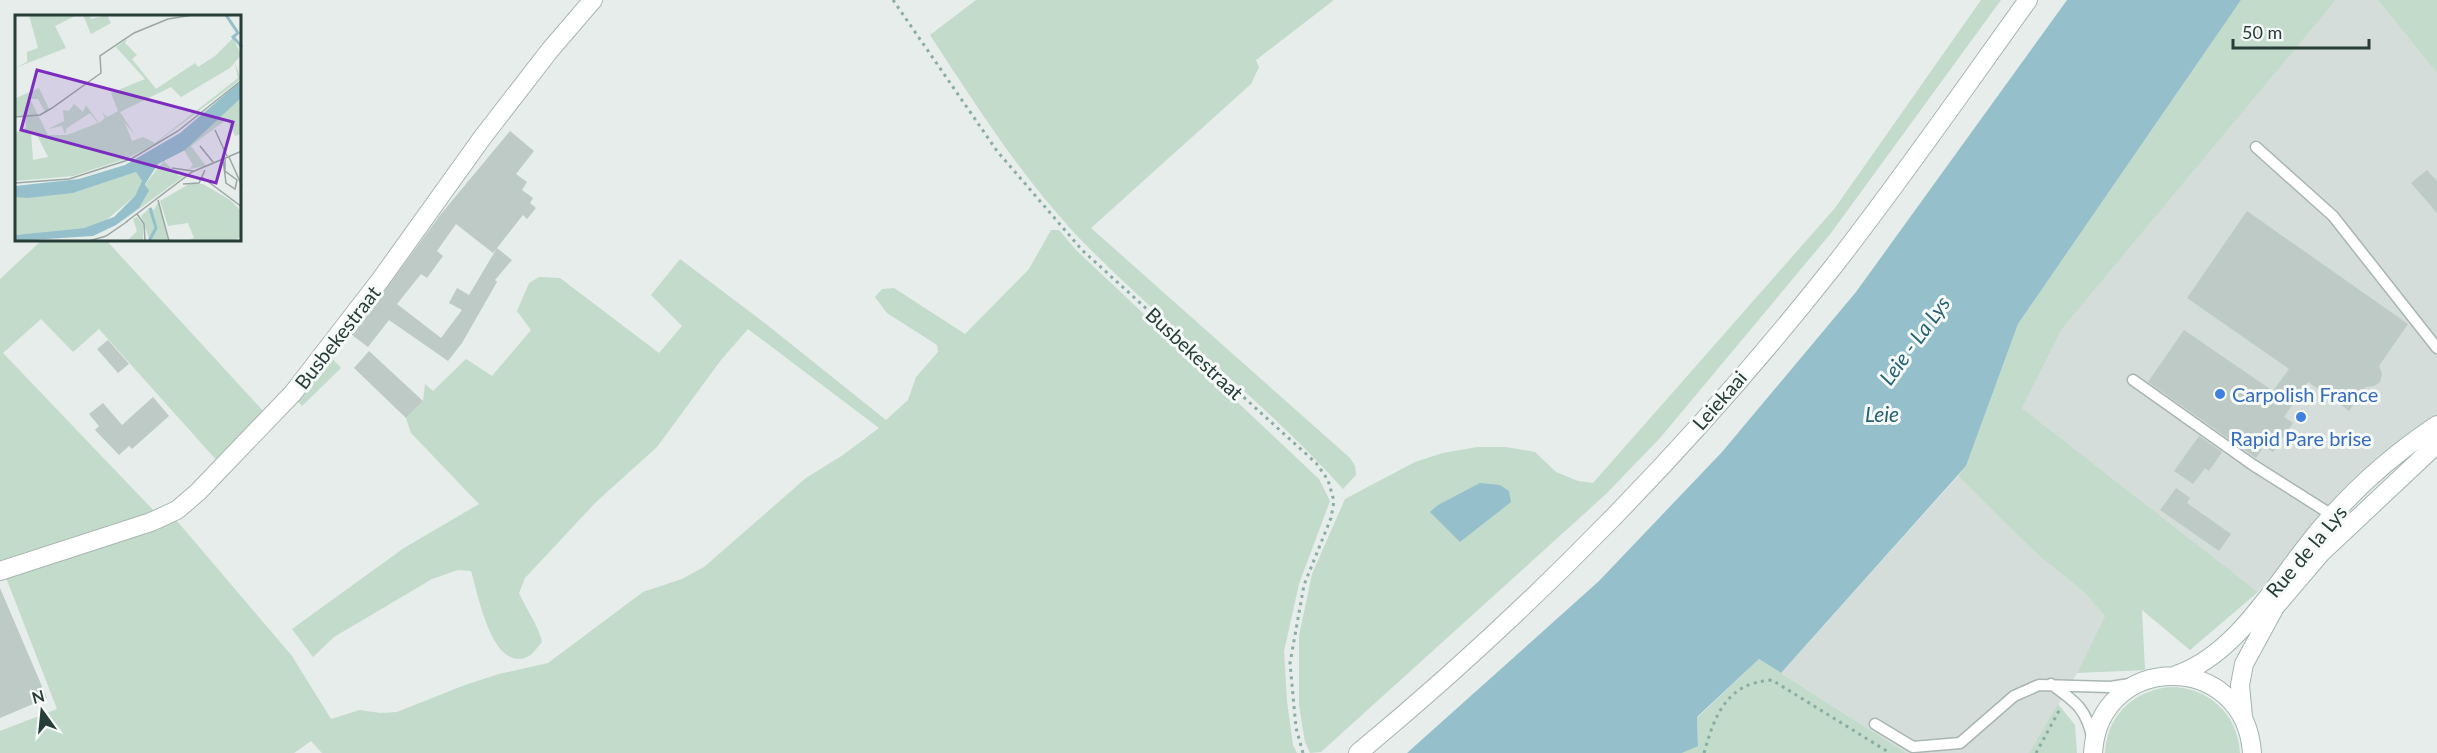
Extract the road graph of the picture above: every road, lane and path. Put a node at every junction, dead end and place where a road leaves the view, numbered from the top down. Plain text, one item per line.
1 (592, 0) edge
2 (893, 0) edge
3 (2028, 0) edge
4 (2256, 147) dead end
5 (2437, 348) edge
6 (2133, 380) dead end
7 (2437, 425) edge
8 (2410, 445) junction
9 (2435, 445) edge
10 (2332, 515) junction
11 (0, 571) edge
12 (2176, 675) junction
13 (2141, 682) junction
14 (2051, 684) junction
15 (2067, 696) junction
16 (2245, 723) junction
17 (1875, 724) dead end
18 (2093, 749) edge
19 (1302, 753) edge
20 (1358, 753) edge
21 (1704, 753) edge
22 (1890, 753) edge
23 (2036, 753) edge
24 (2252, 753) edge
25 (2266, 753) edge

1 - 11 street, Busbekestraat
2 - 19 path, Busbekestraat
3 - 20 street, Leiekaai
4 - 5 lane
6 - 10 lane
7 - 8 street, Rue de la Lys
8 - 9 lane
8 - 10 street, Rue de la Lys
9 - 16 street, Rue de la Lys
10 - 12 street, Rue de la Lys
12 - 13 street
12 - 16 street
13 - 14 lane
13 - 18 street
14 - 15 lane
14 - 17 lane
15 - 18 lane
15 - 23 path
16 - 24 street, Rue de la Lys
16 - 25 street
21 - 22 path

